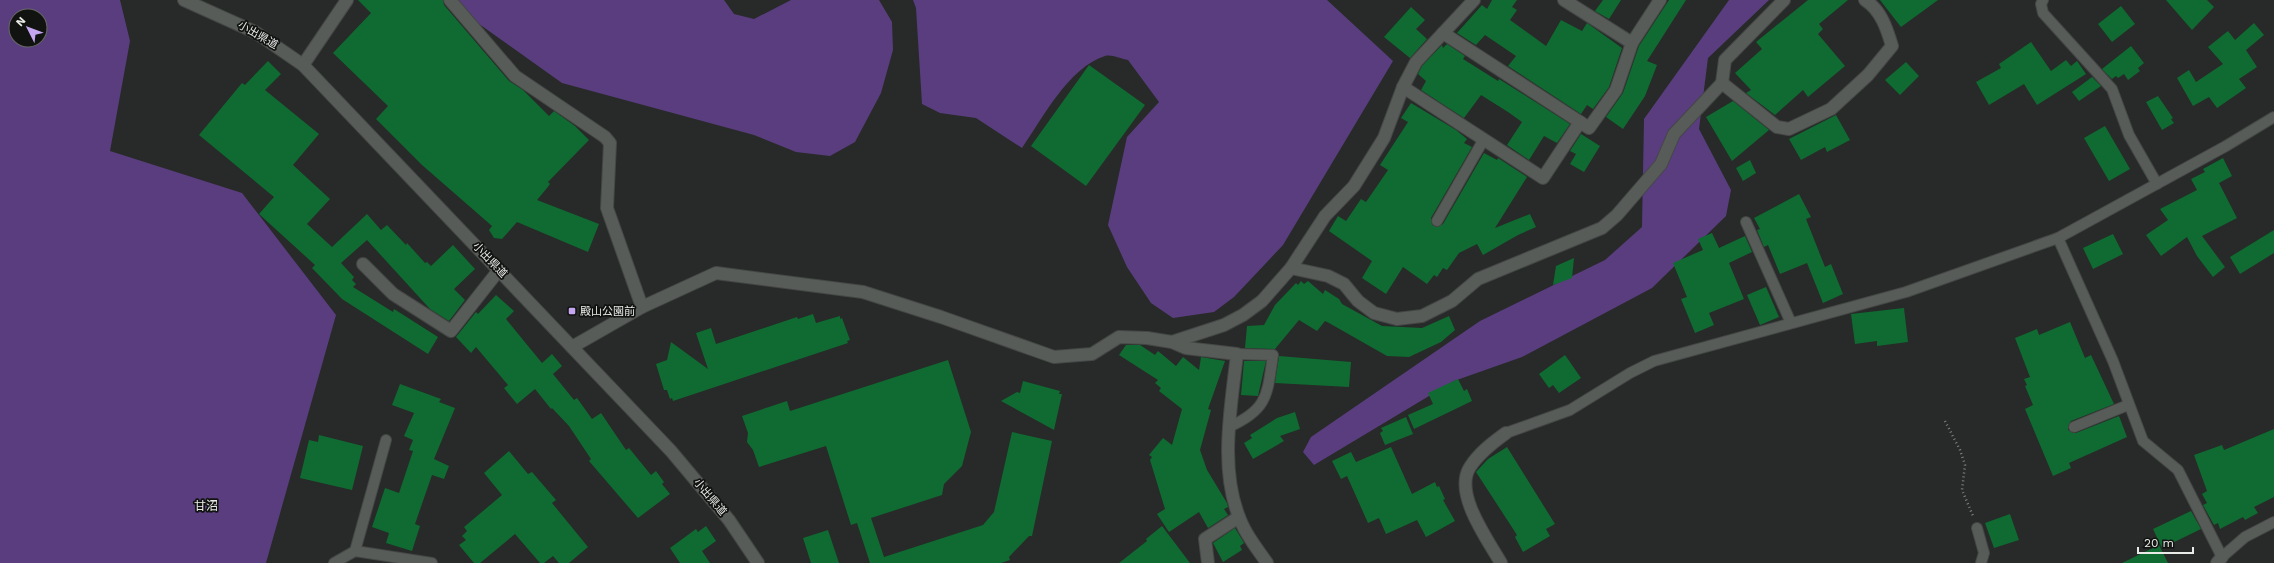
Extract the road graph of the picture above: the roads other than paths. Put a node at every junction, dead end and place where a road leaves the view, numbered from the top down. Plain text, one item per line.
1 (184, 0) edge
2 (347, 0) edge
3 (450, 0) edge
4 (1474, 0) edge
5 (1564, 0) edge
6 (1660, 0) edge
7 (1784, 0) edge
8 (1865, 0) edge
9 (2044, 0) edge
10 (1443, 33) junction
11 (1632, 43) junction
12 (303, 65) junction
13 (1722, 83) junction
14 (1403, 87) junction
15 (2274, 117) edge
16 (1580, 122) junction
17 (1484, 139) junction
18 (2157, 184) junction
19 (1437, 221) dead end
20 (1746, 222) dead end
21 (2058, 238) junction
22 (363, 264) dead end
23 (1291, 268) junction
24 (499, 270) junction
25 (642, 307) junction
26 (1791, 323) junction
27 (1172, 342) junction
28 (572, 347) junction
29 (1237, 354) junction
30 (2128, 405) junction
31 (1229, 427) junction
32 (2074, 427) dead end
33 (1506, 433) joint
34 (386, 440) dead end
35 (1239, 516) junction
36 (2274, 522) edge
37 (1977, 528) road end
38 (355, 551) junction
39 (2219, 560) edge
40 (334, 563) edge
41 (432, 563) edge
42 (758, 563) edge
43 (1208, 563) edge
44 (1267, 563) edge
45 (1501, 563) edge
46 (1981, 563) edge

1 - 12 street, 小出県道
2 - 12 street
3 - 25 street
4 - 10 street
5 - 11 street
6 - 11 street
7 - 13 street
8 - 13 street
9 - 18 lane
10 - 14 street
10 - 16 street
11 - 16 street
12 - 24 street, 小出県道
13 - 23 street
14 - 17 street
14 - 23 street
15 - 18 lane
16 - 17 street
17 - 19 lane
18 - 21 lane
20 - 26 lane
21 - 26 lane
21 - 30 lane
22 - 24 street
23 - 27 street
24 - 28 street, 小出県道
25 - 27 street
25 - 28 street
26 - 33 lane
27 - 29 street
28 - 42 street, 小出県道
29 - 31 street
29 - 31 lane
30 - 32 lane
30 - 39 lane
31 - 35 street
33 - 45 street
34 - 38 lane
35 - 43 street
35 - 44 street
36 - 39 lane
37 - 46 lane
38 - 40 lane
38 - 41 lane

